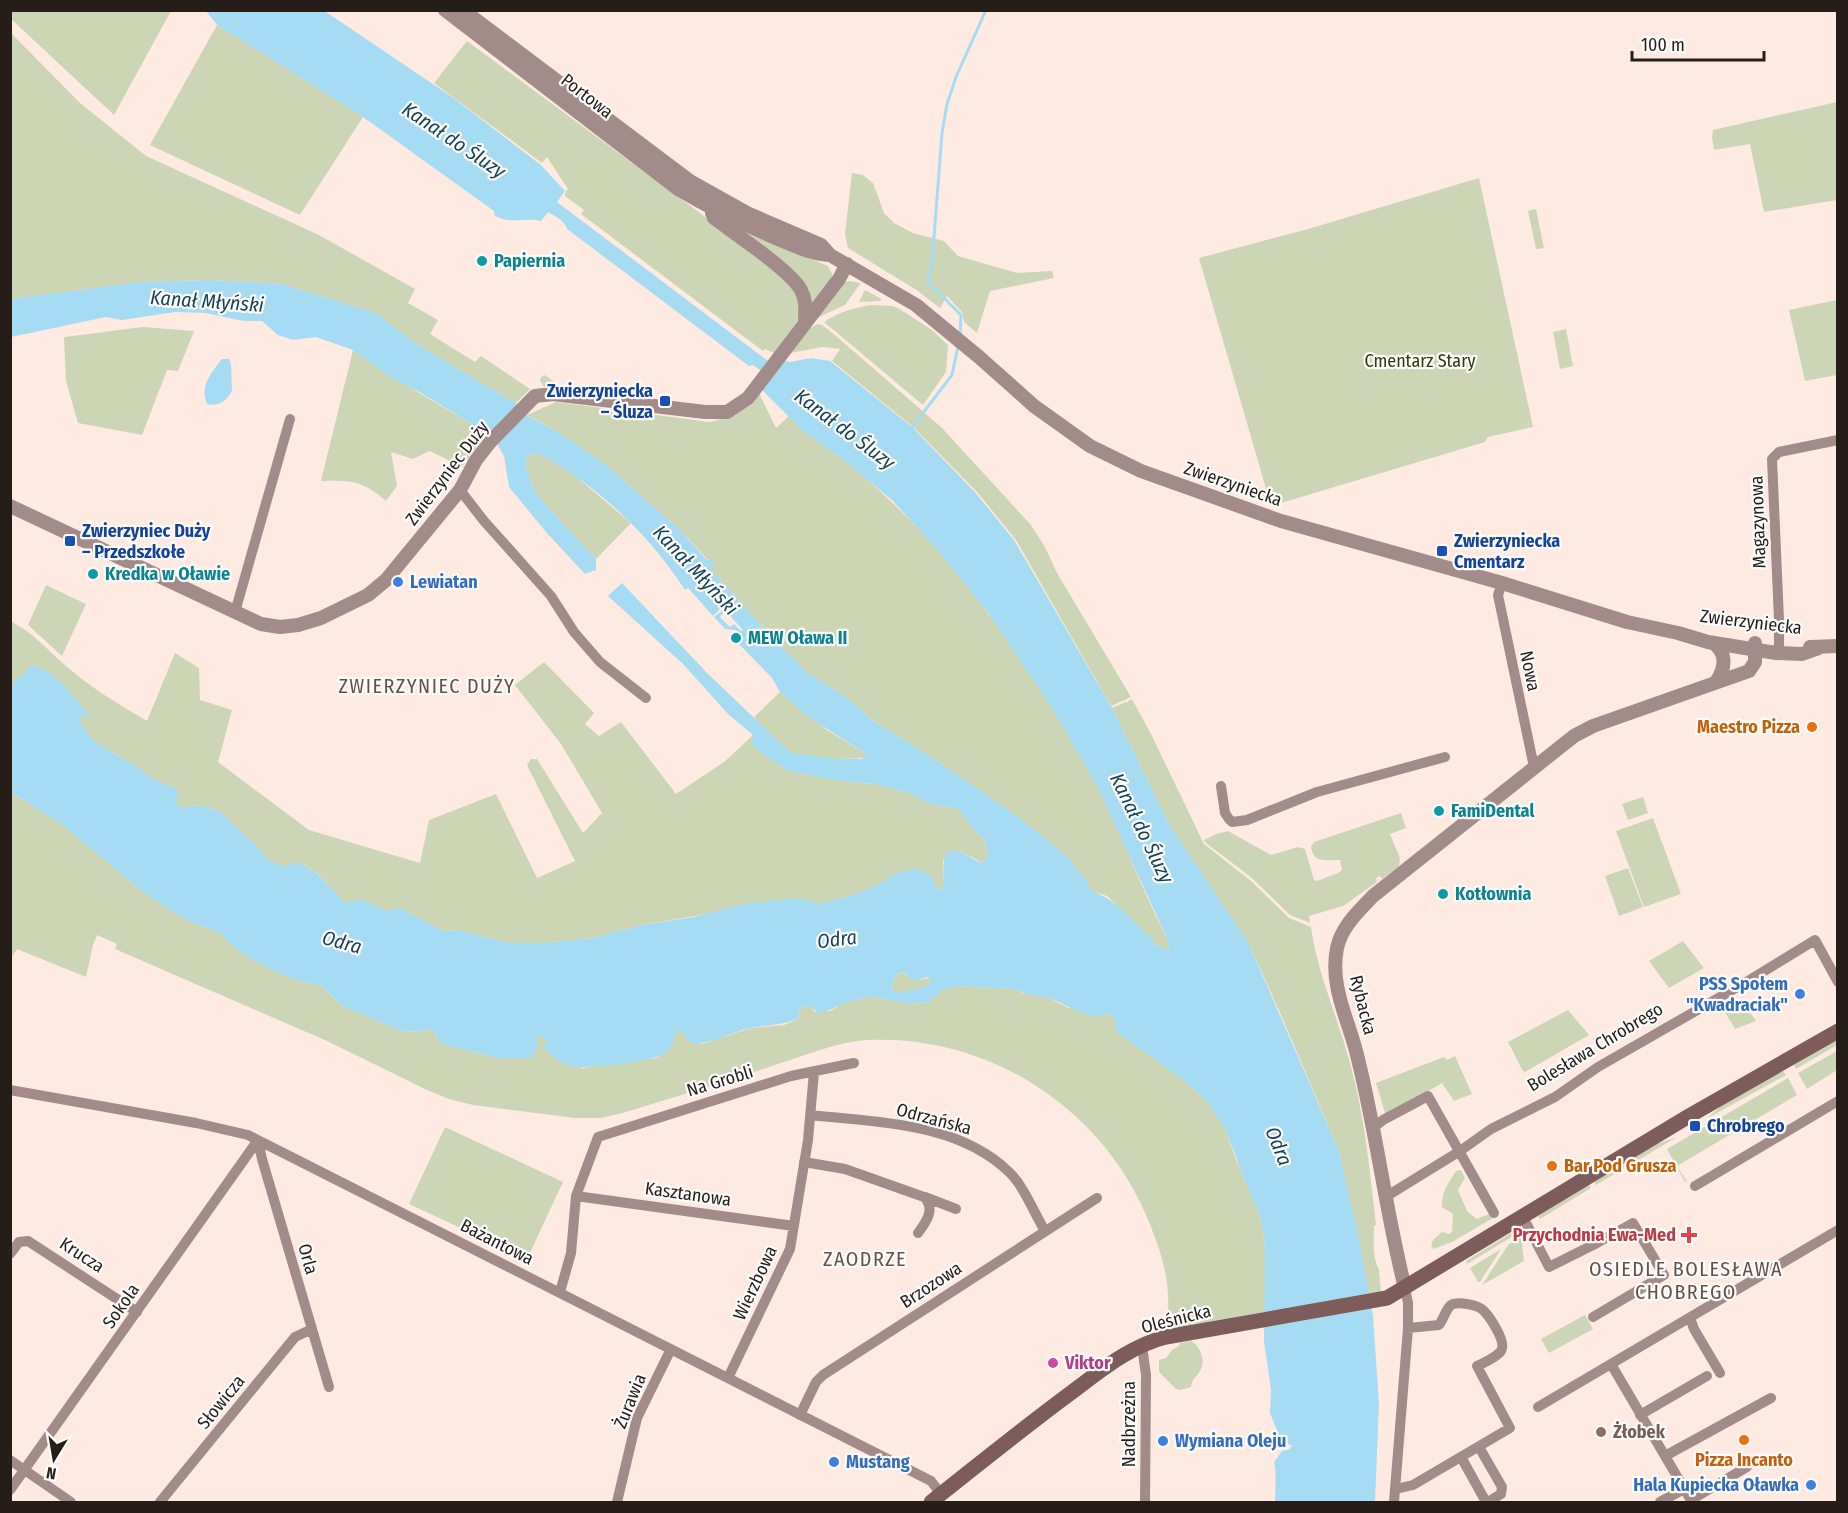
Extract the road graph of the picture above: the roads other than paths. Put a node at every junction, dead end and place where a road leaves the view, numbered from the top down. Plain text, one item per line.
1 (445, 10) edge
2 (464, 10) edge
3 (711, 201) junction
4 (830, 255) joint
5 (847, 264) junction
6 (804, 323) junction
7 (290, 419) dead end
8 (1838, 440) edge
9 (460, 490) junction
10 (10, 506) edge
11 (1502, 582) junction
12 (236, 612) junction
13 (1678, 633) junction
14 (1713, 643) junction
15 (1838, 646) edge
16 (1753, 647) junction
17 (1777, 649) junction
18 (1719, 677) junction
19 (646, 698) dead end
20 (1445, 757) dead end
21 (1534, 767) junction
22 (1221, 786) dead end
23 (1838, 982) edge
24 (1838, 1031) edge
25 (854, 1063) dead end
26 (814, 1071) junction
27 (10, 1089) edge
28 (1838, 1101) edge
29 (811, 1115) junction
30 (1373, 1128) junction
31 (258, 1140) junction
32 (1460, 1151) junction
33 (804, 1162) junction
34 (1695, 1186) dead end
35 (576, 1196) junction
36 (1387, 1196) junction
37 (924, 1197) junction
38 (1097, 1198) dead end
39 (956, 1209) dead end
40 (1494, 1213) dead end
41 (1523, 1217) junction
42 (794, 1226) junction
43 (1838, 1230) edge
44 (1045, 1231) junction
45 (918, 1233) dead end
46 (10, 1254) edge
47 (1405, 1288) junction
48 (560, 1292) junction
49 (136, 1312) junction
50 (1593, 1317) dead end
51 (1690, 1318) junction
52 (1408, 1328) junction
53 (312, 1329) junction
54 (1142, 1346) junction
55 (671, 1349) junction
56 (1611, 1364) junction
57 (1720, 1373) dead end
58 (1707, 1376) dead end
59 (728, 1378) junction
60 (328, 1387) dead end
61 (1771, 1398) dead end
62 (1538, 1407) dead end
63 (800, 1415) junction
64 (1640, 1415) junction
65 (1479, 1447) junction
66 (1665, 1456) junction
67 (1461, 1457) junction
68 (10, 1460) edge
69 (1747, 1467) dead end
70 (25, 1470) junction
71 (1396, 1489) junction
72 (1684, 1489) junction
73 (10, 1490) edge
74 (936, 1498) edge
75 (1691, 1501) edge
76 (71, 1503) edge
77 (160, 1503) edge
78 (617, 1503) edge
79 (1145, 1503) edge
80 (1394, 1503) edge
81 (1487, 1503) edge
82 (1660, 1503) edge

1 - 3 street, Portowa
2 - 3 street, Portowa
3 - 4 street, Portowa
3 - 6 street
4 - 5 street, Zwierzyniecka
5 - 6 street, Zwierzyniec Duży
5 - 11 street, Zwierzyniecka
6 - 9 street, Zwierzyniec Duży
7 - 12 street
8 - 17 street, Magazynowa
9 - 12 street, Zwierzyniec Duży
9 - 19 street
10 - 12 street, Zwierzyniec Duży
11 - 13 street, Zwierzyniecka
11 - 21 street, Nowa
13 - 14 street, Zwierzyniecka
13 - 16 street, Zwierzyniecka
14 - 16 street, Zwierzyniecka
14 - 18 street
15 - 17 street, Zwierzyniecka
16 - 17 street, Zwierzyniecka
16 - 18 street, Rybacka
18 - 21 street, Rybacka
20 - 22 street
21 - 30 street, Rybacka
23 - 32 street, Bolesława Chrobrego
24 - 41 main road
25 - 26 street, Na Grobli
26 - 29 street, Wierzbowa
26 - 35 street, Na Grobli
27 - 31 street, Bażantowa
28 - 34 street
29 - 33 street, Wierzbowa
29 - 44 street, Odrzańska
30 - 32 street
30 - 36 street, Rybacka
31 - 48 street, Bażantowa
31 - 49 street, Sokola
31 - 53 street, Orla
32 - 36 street, Bolesława Chrobrego
32 - 40 street
33 - 37 street
33 - 42 street, Wierzbowa
35 - 42 street, Kasztanowa
35 - 48 street
36 - 47 street, Rybacka
37 - 39 street
37 - 45 street
38 - 44 street, Brzozowa
41 - 47 main road
41 - 50 street
42 - 59 street, Wierzbowa
43 - 51 street
44 - 63 street, Brzozowa
46 - 49 street, Krucza
47 - 52 street, Rybacka
47 - 54 main road, Oleśnicka
48 - 55 street, Bażantowa
49 - 70 street, Sokola
51 - 56 street
51 - 57 street
52 - 65 street
52 - 71 street, Rybacka
53 - 60 street, Orla
53 - 77 street, Słowicza
54 - 74 main road, Oleśnicka
54 - 79 street, Nadbrzeżna
55 - 59 street, Bażantowa
55 - 78 street, Żurawia
56 - 62 street
56 - 64 street
58 - 64 street
59 - 63 street, Bażantowa
61 - 66 street
63 - 74 street, Bażantowa
64 - 66 street
65 - 67 street
65 - 81 street
66 - 72 street
67 - 71 street
67 - 81 street
68 - 70 street
69 - 75 street
70 - 73 street, Sokola
70 - 76 street
71 - 80 street, Rybacka
72 - 75 street
72 - 82 street

